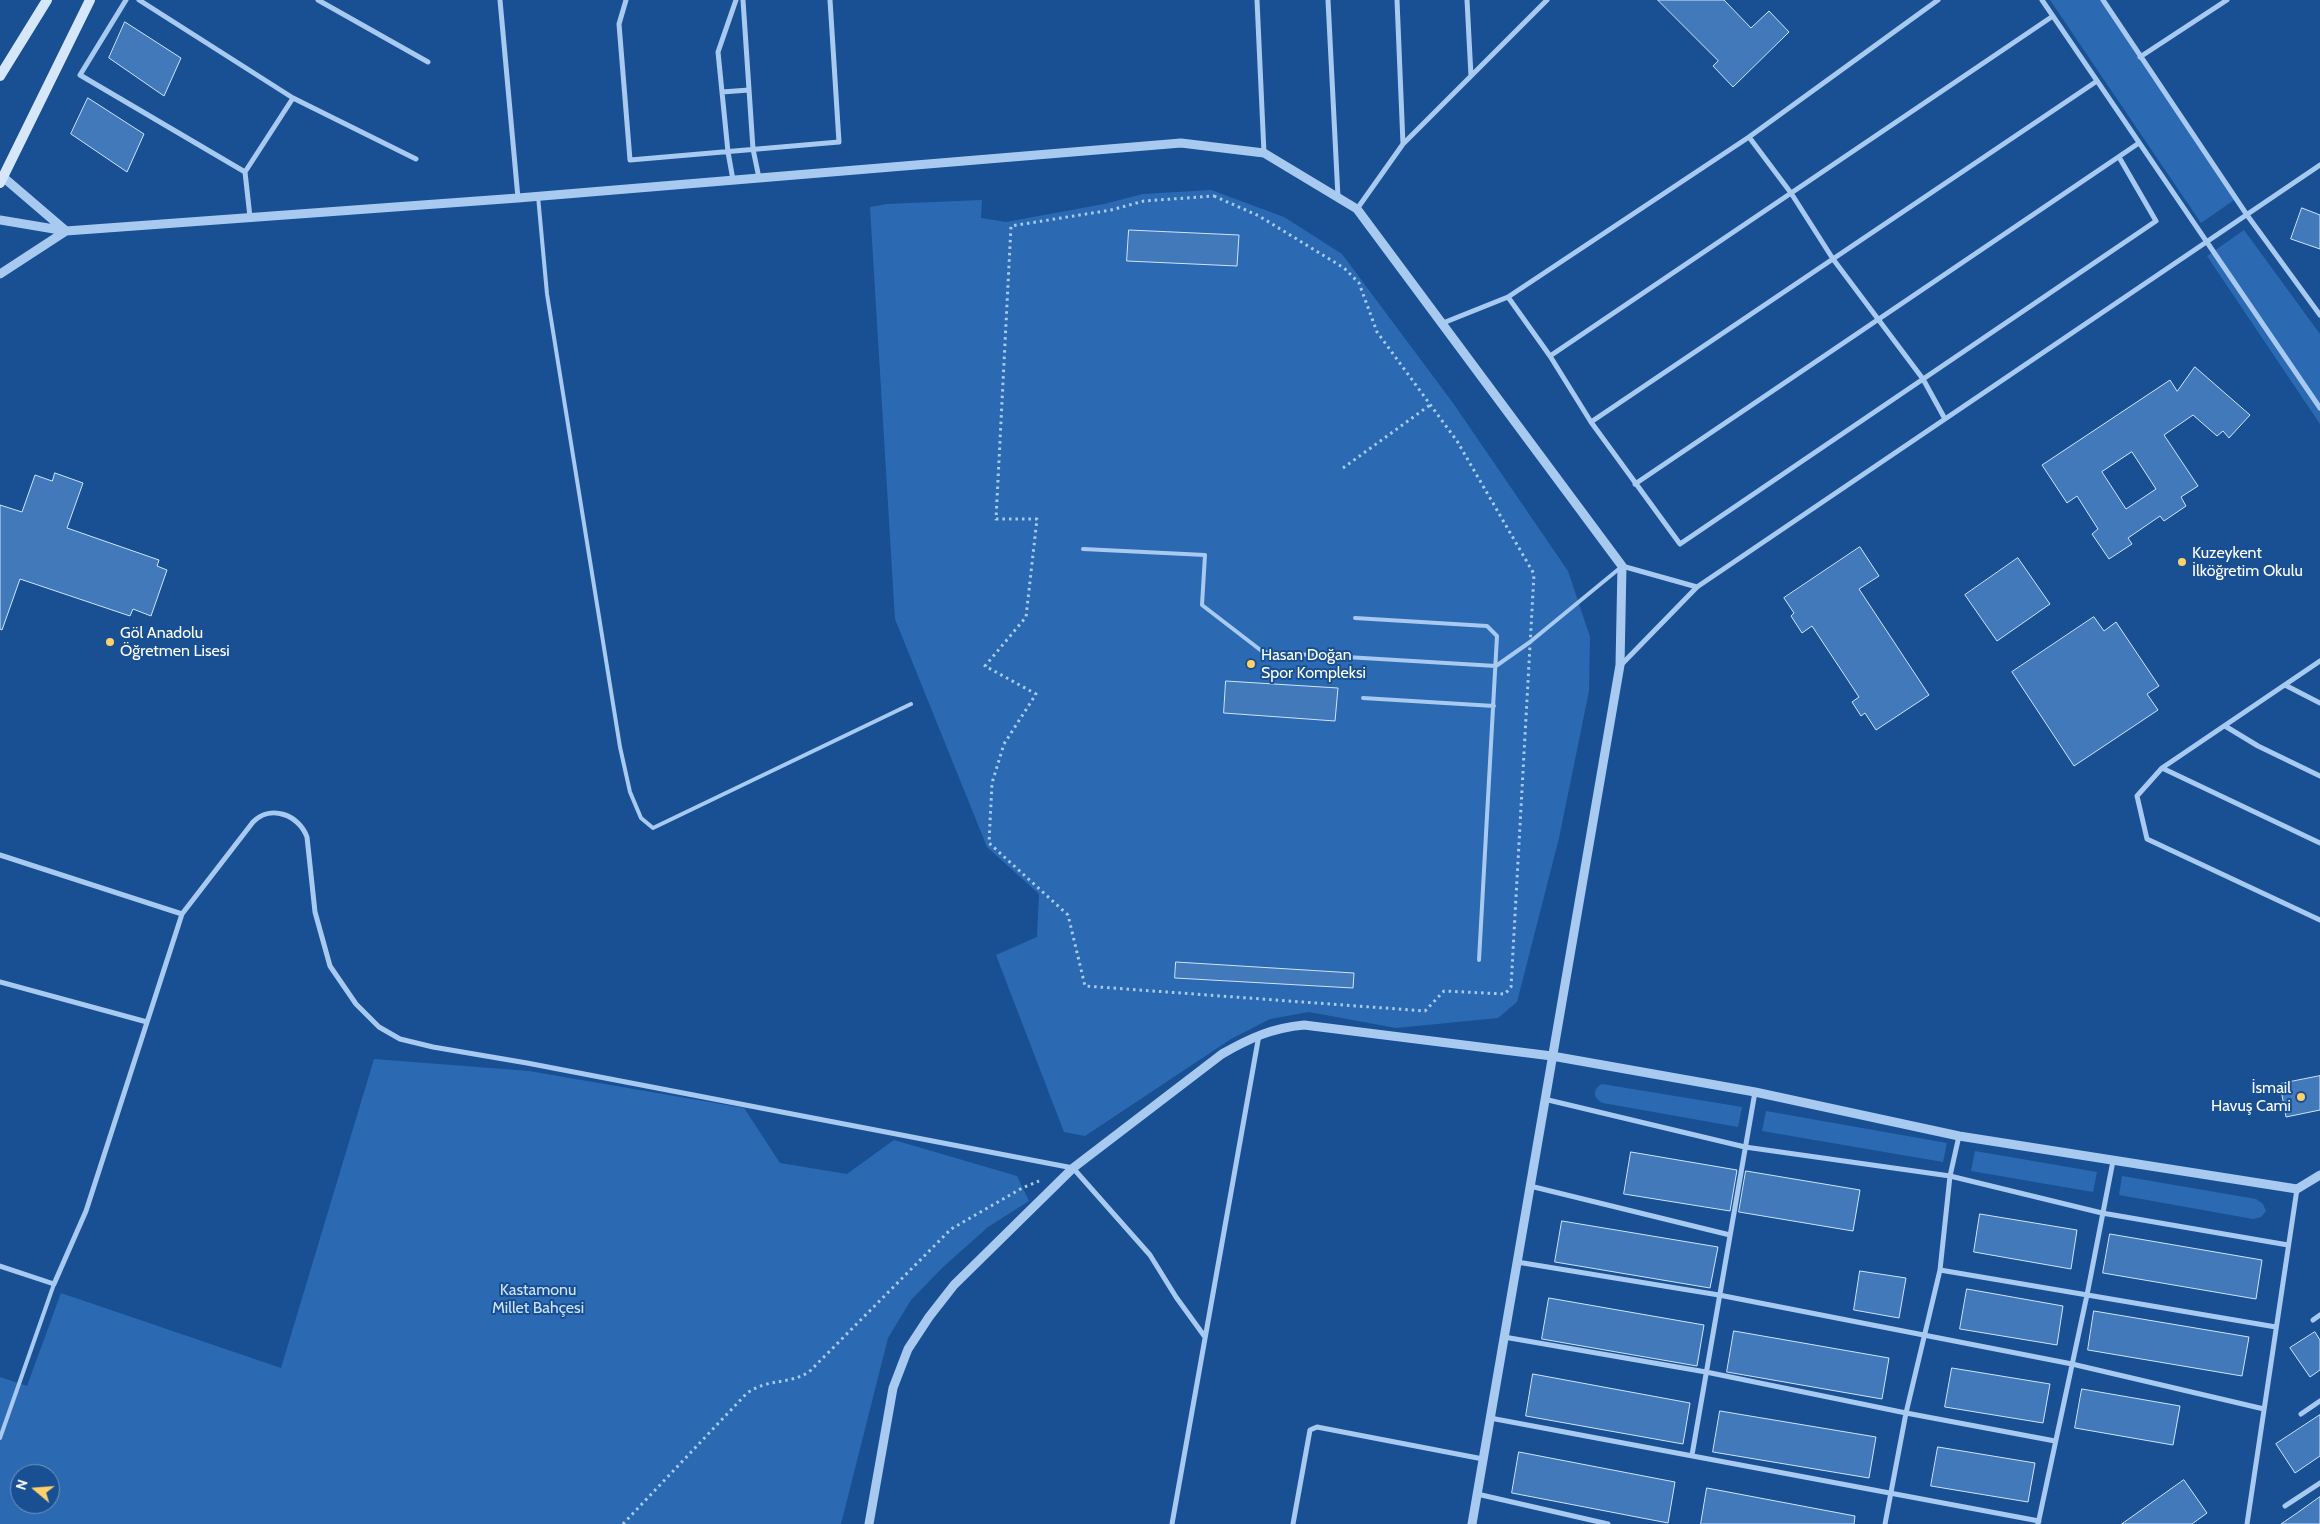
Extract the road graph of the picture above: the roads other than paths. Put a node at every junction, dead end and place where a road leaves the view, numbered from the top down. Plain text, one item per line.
1 (47, 0) edge
2 (90, 0) edge
3 (126, 0) edge
4 (139, 0) edge
5 (318, 0) edge
6 (500, 0) edge
7 (626, 0) edge
8 (736, 0) edge
9 (742, 0) edge
10 (830, 0) edge
11 (1257, 0) edge
12 (1328, 0) edge
13 (1397, 0) edge
14 (1467, 0) edge
15 (1540, 0) edge
16 (1547, 0) edge
17 (1938, 0) edge
18 (2042, 0) edge
19 (2103, 0) edge
20 (2227, 0) edge
21 (1540, 7) junction
22 (2053, 16) junction
23 (2140, 57) junction
24 (428, 62) dead end
25 (0, 76) edge
26 (1471, 76) junction
27 (2097, 81) junction
28 (749, 90) junction
29 (722, 92) junction
30 (293, 98) junction
31 (1750, 137) junction
32 (2139, 143) junction
33 (1403, 144) junction
34 (753, 149) junction
35 (728, 152) junction
36 (1264, 153) junction
37 (2119, 157) junction
38 (416, 159) dead end
39 (2320, 165) edge
40 (244, 172) junction
41 (759, 178) junction
42 (1, 180) edge
43 (733, 180) junction
44 (1791, 193) junction
45 (538, 196) junction
46 (1338, 197) junction
47 (518, 198) junction
48 (1358, 209) junction
49 (2247, 214) junction
50 (250, 217) junction
51 (0, 220) edge
52 (66, 231) junction
53 (2207, 242) junction
54 (1833, 259) junction
55 (0, 274) edge
56 (1508, 297) junction
57 (2320, 315) edge
58 (1878, 320) junction
59 (1443, 323) junction
60 (1550, 356) junction
61 (1923, 379) junction
62 (2320, 408) edge
63 (1945, 419) junction
64 (1591, 422) junction
65 (1635, 484) junction
66 (1083, 549) dead end
67 (1622, 566) junction
68 (1697, 587) junction
69 (1355, 618) dead end
70 (2320, 661) edge
71 (1620, 665) junction
72 (1496, 666) junction
73 (2285, 685) junction
74 (1363, 698) dead end
75 (911, 704) dead end
76 (2320, 704) edge
77 (1494, 706) junction
78 (2225, 726) junction
79 (2162, 768) junction
80 (2320, 776) edge
81 (2320, 843) edge
82 (0, 855) edge
83 (182, 914) junction
84 (2320, 920) edge
85 (1480, 960) dead end
86 (0, 982) edge
87 (147, 1022) junction
88 (1259, 1035) junction
89 (1552, 1056) junction
90 (1755, 1092) junction
91 (1544, 1100) junction
92 (1959, 1136) junction
93 (1746, 1148) junction
94 (2113, 1161) junction
95 (1073, 1168) junction
96 (2320, 1175) edge
97 (1950, 1176) junction
98 (1530, 1186) junction
99 (2297, 1189) junction
100 (2102, 1213) junction
101 (1730, 1234) junction
102 (2288, 1245) junction
103 (1517, 1262) junction
104 (0, 1266) edge
105 (1940, 1270) junction
106 (54, 1284) junction
107 (1719, 1295) junction
108 (2087, 1295) junction
109 (2320, 1315) edge
110 (2313, 1320) dead end
111 (2276, 1327) junction
112 (1926, 1336) junction
113 (1205, 1337) junction
114 (1504, 1337) junction
115 (2072, 1364) junction
116 (1706, 1372) junction
117 (2320, 1402) edge
118 (2264, 1410) junction
119 (1906, 1413) junction
120 (2302, 1414) dead end
121 (1490, 1418) junction
122 (0, 1438) edge
123 (2055, 1441) junction
124 (1692, 1455) junction
125 (1483, 1459) junction
126 (2320, 1483) edge
127 (1892, 1492) junction
128 (1478, 1494) junction
129 (2285, 1506) dead end
130 (2038, 1522) edge
131 (869, 1524) edge
132 (1172, 1524) edge
133 (1293, 1524) edge
134 (1472, 1524) edge
135 (1608, 1524) edge
136 (1885, 1524) edge
137 (2247, 1524) edge

1 - 25 main road
2 - 42 main road
3 - 40 street
4 - 30 street
5 - 24 street
6 - 47 street
7 - 35 street
8 - 29 street
9 - 28 street
10 - 34 street
11 - 36 street
12 - 46 street
13 - 33 street
14 - 26 street
15 - 21 street
16 - 21 street
17 - 31 street
18 - 22 street
19 - 23 street
20 - 23 street
21 - 26 street
22 - 27 street
22 - 44 street
23 - 49 street
26 - 33 street
27 - 32 street
27 - 54 street
28 - 29 street
28 - 34 street
29 - 35 street
30 - 38 street
30 - 40 street
31 - 44 street
31 - 56 street
32 - 37 street
32 - 53 street
33 - 48 street
34 - 35 street
34 - 41 street
35 - 43 street
36 - 41 street
36 - 46 street
37 - 58 street
37 - 61 street
39 - 49 street
40 - 50 street
41 - 43 street
42 - 52 street
43 - 45 street
44 - 54 street
44 - 60 street
45 - 47 street
45 - 75 lane
46 - 48 street
47 - 50 street
48 - 59 street
49 - 53 street
49 - 57 street
50 - 52 street
51 - 52 street
52 - 55 street
53 - 62 street
53 - 63 street
54 - 58 street
54 - 64 street
56 - 59 street
56 - 60 street
58 - 61 street
58 - 65 street
59 - 67 street
60 - 64 street
61 - 63 street
61 - 65 street
63 - 68 street
64 - 65 street
66 - 72 lane
67 - 68 street
67 - 71 street
67 - 72 lane
68 - 71 street
69 - 72 lane
70 - 73 street
71 - 89 street
72 - 77 lane
73 - 76 street
73 - 78 street
74 - 77 lane
77 - 85 lane
78 - 79 street
78 - 80 street
79 - 81 street
79 - 84 street
82 - 83 street
83 - 87 street
83 - 95 street
86 - 87 street
87 - 106 street
88 - 89 street
88 - 95 street
88 - 113 street
89 - 90 street
89 - 91 street
90 - 92 street
90 - 93 street
91 - 93 street
91 - 98 street
92 - 94 street
92 - 97 street
93 - 97 street
93 - 101 street
94 - 99 street
94 - 100 street
95 - 113 street
95 - 131 street
96 - 99 street
97 - 100 street
97 - 105 street
98 - 101 street
98 - 103 street
99 - 102 street
100 - 102 street
100 - 108 street
101 - 107 street
102 - 111 street
103 - 107 street
103 - 114 street
104 - 106 street
105 - 108 street
105 - 112 street
106 - 122 lane
107 - 112 street
107 - 116 street
108 - 111 street
108 - 115 street
109 - 110 street
111 - 118 street
112 - 115 street
112 - 119 street
113 - 132 street
114 - 116 street
114 - 121 street
115 - 118 street
115 - 123 street
116 - 119 street
116 - 124 street
117 - 120 street
118 - 137 street
119 - 123 street
119 - 127 street
121 - 124 street
121 - 125 street
123 - 130 street
124 - 127 street
125 - 128 street
125 - 133 street
126 - 129 street
127 - 130 street
127 - 136 street
128 - 134 street
128 - 135 street

